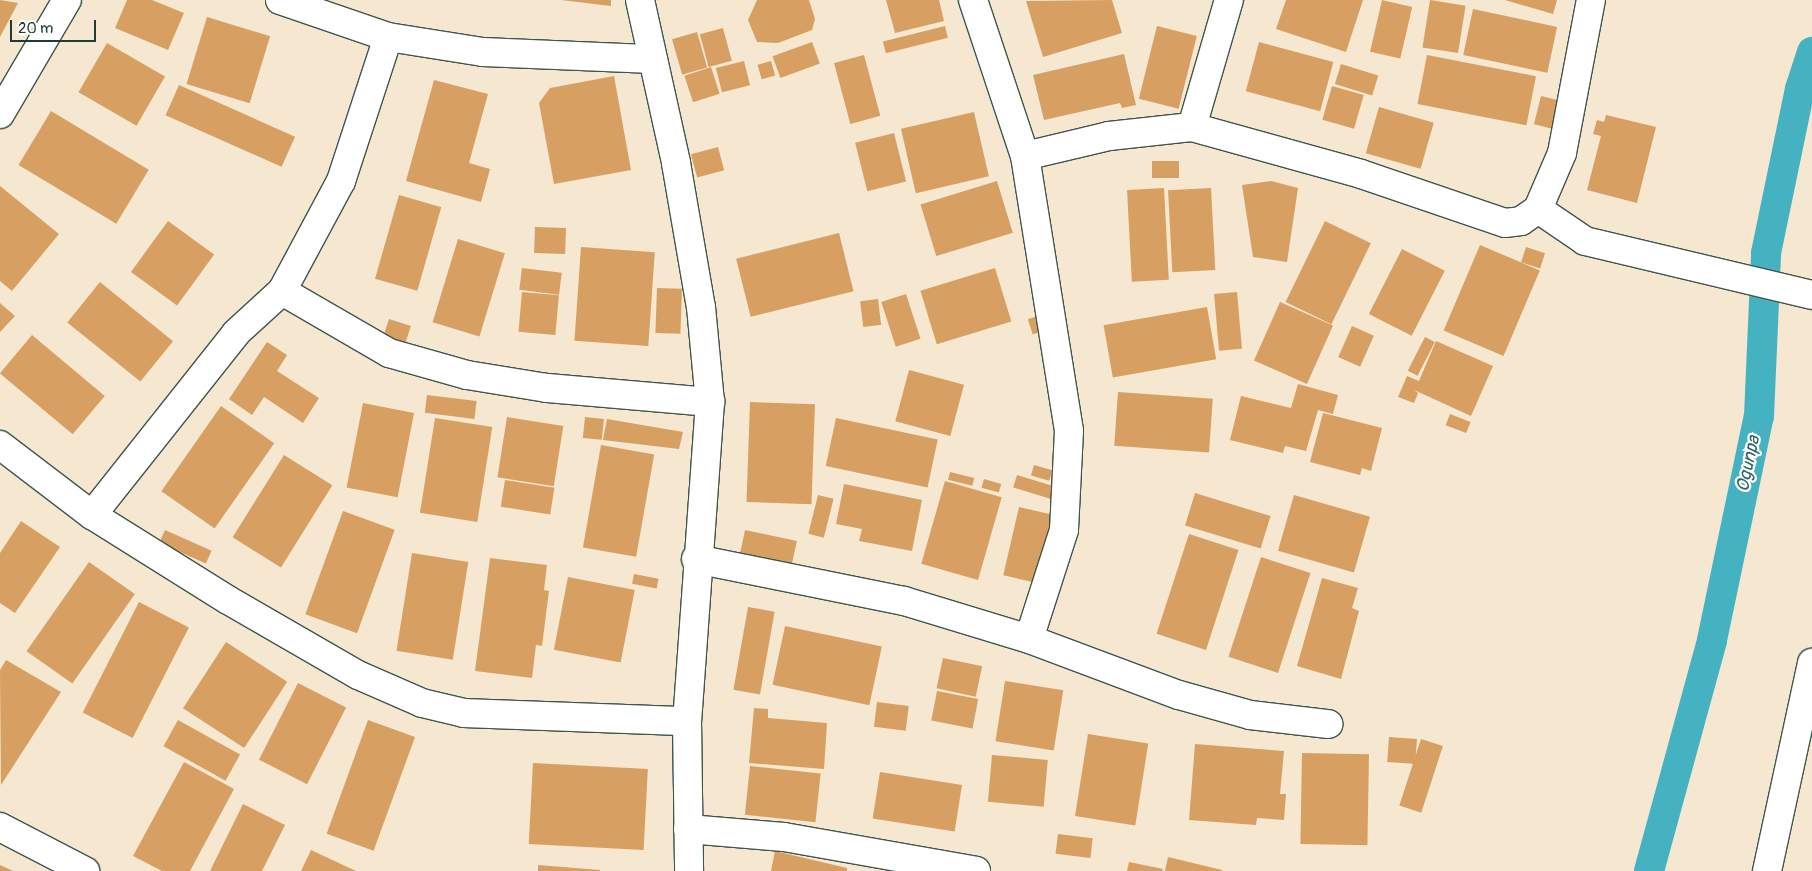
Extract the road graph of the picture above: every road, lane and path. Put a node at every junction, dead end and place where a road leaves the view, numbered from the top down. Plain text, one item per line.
1 (66, 0) edge
2 (280, 0) edge
3 (640, 0) edge
4 (972, 0) edge
5 (1229, 0) edge
6 (1591, 0) edge
7 (388, 37) junction
8 (653, 59) junction
9 (0, 114) edge
10 (1192, 127) junction
11 (1025, 156) junction
12 (1538, 209) junction
13 (282, 291) junction
14 (1812, 295) edge
15 (710, 402) junction
16 (0, 445) edge
17 (92, 514) junction
18 (696, 558) junction
19 (1029, 639) junction
20 (1812, 662) edge
21 (686, 721) junction
22 (1328, 724) dead end
23 (0, 827) edge
24 (688, 829) junction
25 (85, 871) edge
26 (690, 871) edge
27 (976, 871) edge
28 (1767, 871) edge

1 - 9 street
2 - 7 street
3 - 8 street
4 - 11 street
5 - 10 street
6 - 12 street
7 - 8 street
7 - 13 street
8 - 15 street
10 - 11 street
10 - 12 street
11 - 19 street
12 - 14 street
13 - 15 street
13 - 17 street
15 - 18 street
16 - 17 street
17 - 21 street
18 - 19 street
18 - 21 street
19 - 22 street
20 - 28 street
21 - 24 street
23 - 25 street
24 - 26 street
24 - 27 street

